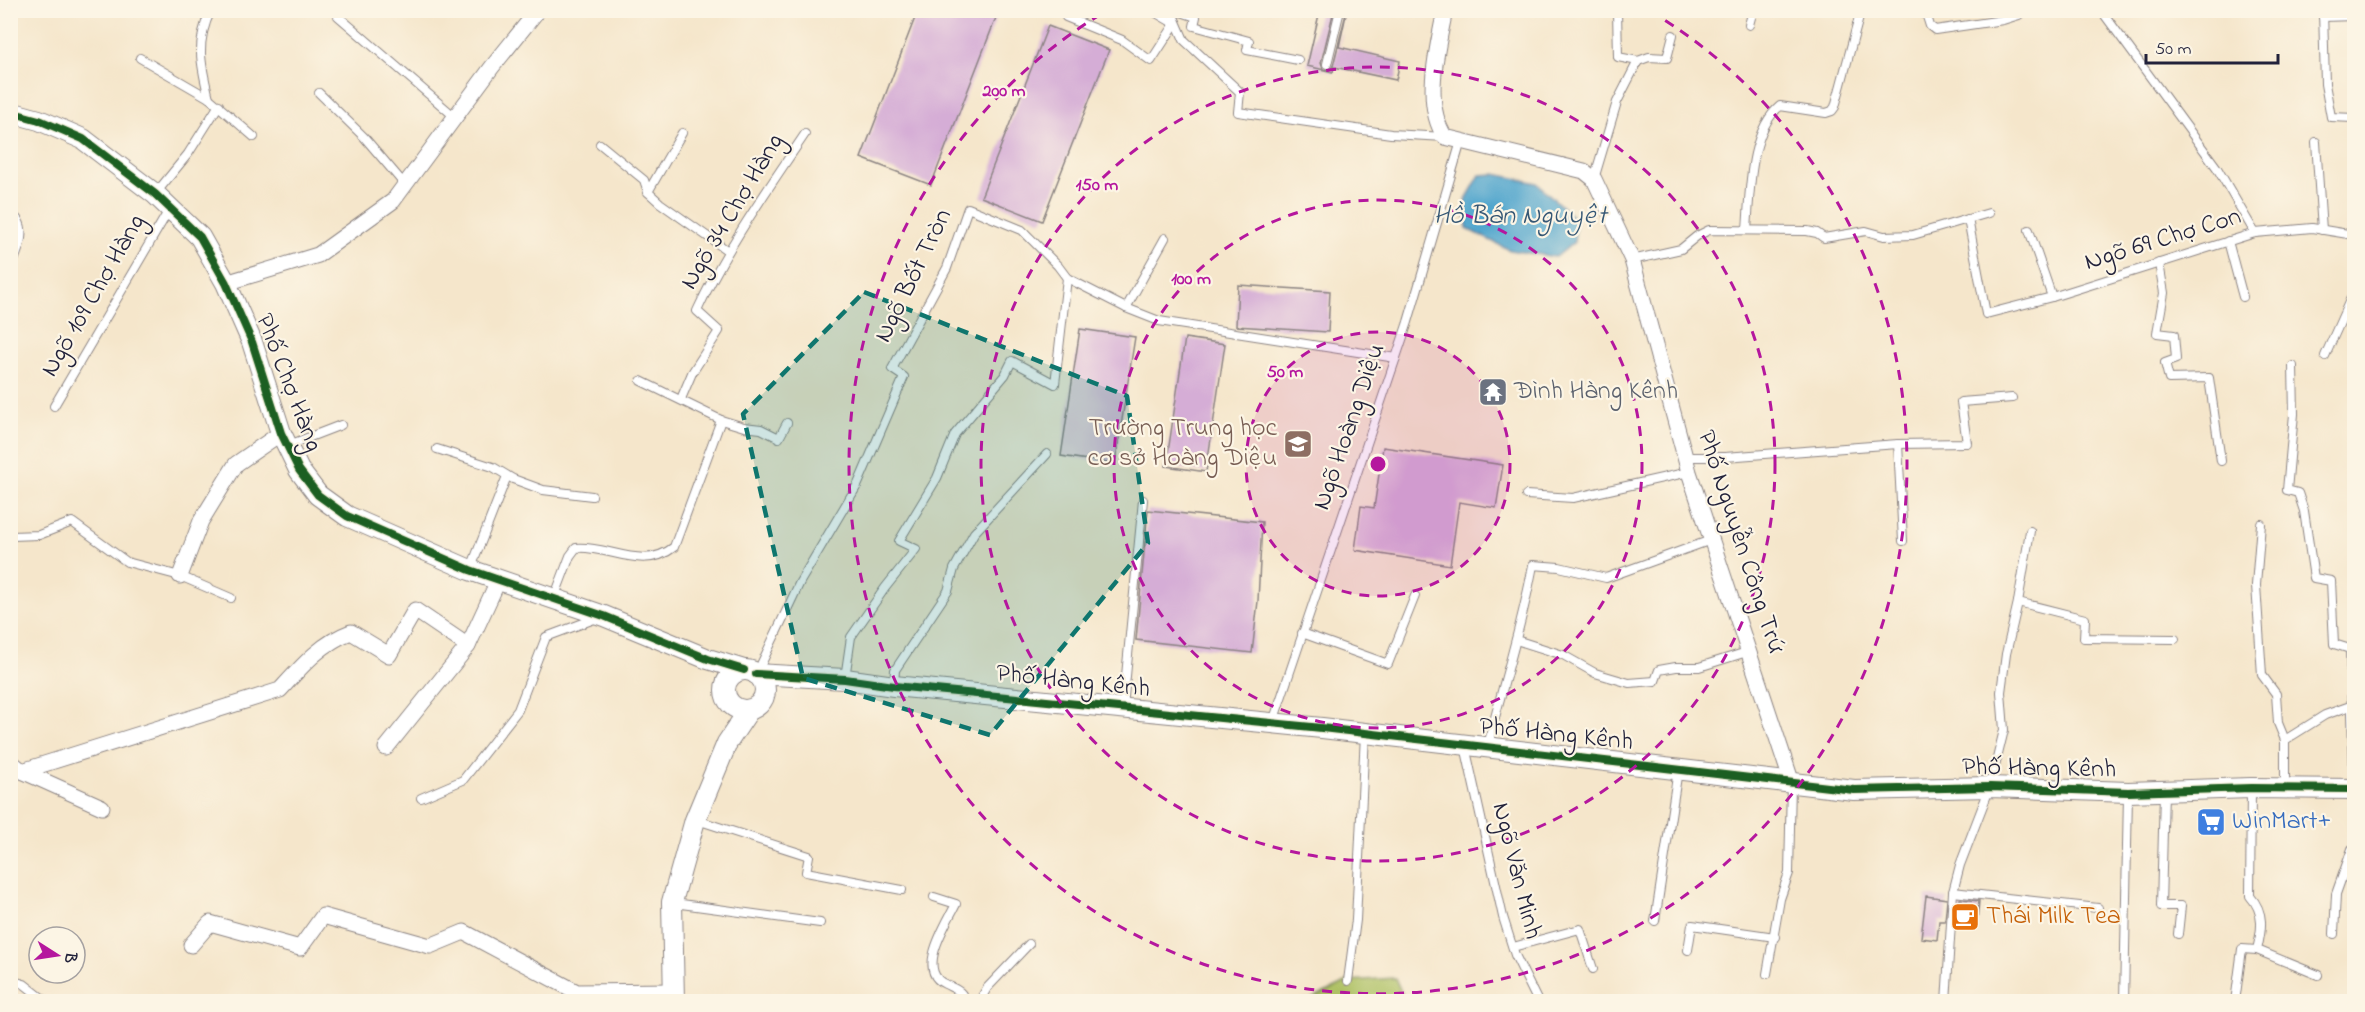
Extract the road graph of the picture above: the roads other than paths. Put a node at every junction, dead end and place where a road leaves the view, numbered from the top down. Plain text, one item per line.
1 (211, 10) edge
2 (538, 10) edge
3 (1151, 10) edge
4 (1173, 10) edge
5 (1340, 10) edge
6 (1445, 10) edge
7 (1617, 10) edge
8 (1753, 10) edge
9 (1861, 10) edge
10 (1925, 10) edge
11 (2021, 10) edge
12 (2101, 10) edge
13 (2323, 14) edge
14 (338, 16) dead end
15 (2355, 16) edge
16 (1066, 17) dead end
17 (1175, 24) junction
18 (1749, 25) dead end
19 (1673, 36) dead end
20 (140, 58) dead end
21 (1298, 60) dead end
22 (1638, 62) junction
23 (1327, 64) dead end
24 (319, 93) dead end
25 (209, 98) junction
26 (219, 105) junction
27 (10, 112) edge
28 (455, 117) junction
29 (2355, 118) edge
30 (682, 133) dead end
31 (805, 134) dead end
32 (1445, 136) junction
33 (254, 137) dead end
34 (1461, 141) junction
35 (2316, 142) dead end
36 (600, 144) dead end
37 (1594, 179) junction
38 (405, 185) junction
39 (648, 192) junction
40 (155, 194) junction
41 (170, 208) junction
42 (10, 213) edge
43 (1989, 213) dead end
44 (1968, 219) junction
45 (1747, 230) junction
46 (2029, 230) dead end
47 (2322, 230) junction
48 (2255, 233) junction
49 (2355, 235) edge
50 (1165, 238) dead end
51 (2229, 241) junction
52 (728, 250) junction
53 (1632, 260) junction
54 (2158, 263) junction
55 (10, 269) edge
56 (1067, 278) junction
57 (226, 283) junction
58 (2052, 297) junction
59 (2243, 297) dead end
60 (2355, 300) edge
61 (1126, 308) junction
62 (2325, 356) dead end
63 (1396, 358) junction
64 (2293, 366) dead end
65 (641, 381) dead end
66 (2012, 398) dead end
67 (681, 399) junction
68 (54, 406) dead end
69 (721, 420) junction
70 (787, 423) dead end
71 (341, 425) dead end
72 (284, 440) junction
73 (1898, 444) junction
74 (437, 449) dead end
75 (1047, 454) dead end
76 (1685, 457) junction
77 (2221, 461) dead end
78 (1689, 472) junction
79 (507, 476) junction
80 (1526, 495) dead end
81 (592, 496) dead end
82 (1143, 500) dead end
83 (2261, 524) dead end
84 (2030, 531) dead end
85 (10, 538) edge
86 (1712, 540) junction
87 (1904, 541) dead end
88 (470, 570) junction
89 (180, 576) junction
90 (498, 581) junction
91 (1415, 596) dead end
92 (231, 598) dead end
93 (554, 598) junction
94 (2018, 602) junction
95 (604, 616) junction
96 (1302, 633) junction
97 (2175, 639) dead end
98 (1516, 640) junction
99 (468, 646) junction
100 (1750, 651) junction
101 (743, 675) junction
102 (808, 676) junction
103 (845, 679) junction
104 (894, 686) junction
105 (748, 704) junction
106 (2353, 705) edge
107 (1123, 708) junction
108 (1272, 724) junction
109 (1365, 733) junction
110 (2285, 740) junction
111 (1465, 746) junction
112 (1488, 746) junction
113 (386, 748) dead end
114 (16, 766) edge
115 (1678, 769) junction
116 (2355, 778) edge
117 (1791, 783) junction
118 (1990, 787) junction
119 (2251, 788) junction
120 (2285, 788) junction
121 (2355, 789) edge
122 (2164, 791) junction
123 (2128, 792) junction
124 (421, 798) dead end
125 (102, 807) dead end
126 (695, 820) junction
127 (2355, 849) edge
128 (902, 890) dead end
129 (1953, 892) junction
130 (934, 897) dead end
131 (672, 902) junction
132 (2098, 908) dead end
133 (1655, 921) dead end
134 (820, 923) dead end
135 (2178, 934) dead end
136 (2334, 934) dead end
137 (1775, 937) junction
138 (1029, 944) dead end
139 (191, 945) dead end
140 (1513, 947) junction
141 (1688, 950) dead end
142 (2258, 950) junction
143 (1593, 969) dead end
144 (1767, 974) dead end
145 (2318, 975) dead end
146 (10, 980) edge
147 (1348, 981) dead end
148 (674, 996) edge
149 (47, 1002) edge
150 (965, 1002) edge
151 (979, 1002) edge
152 (1538, 1002) edge
153 (1946, 1002) edge
154 (2124, 1002) edge
155 (2235, 1002) edge

1 - 25 lane
2 - 28 street
3 - 17 lane
4 - 17 lane
4 - 21 lane
5 - 23 lane
6 - 32 street
7 - 22 lane
8 - 18 lane
9 - 45 lane
10 - 11 lane
12 - 48 lane
13 - 15 lane
13 - 29 lane
14 - 28 lane
16 - 17 lane
17 - 32 lane
19 - 22 lane
20 - 25 lane
22 - 37 lane
24 - 38 lane
25 - 26 lane
26 - 33 lane
26 - 40 lane
27 - 40 street, Phố Chợ Hàng
28 - 38 street
30 - 39 lane
31 - 52 lane, Ngõ 34 Chợ Hàng
32 - 34 street
34 - 37 street
34 - 63 lane, Ngõ Hoàng Diệu
35 - 47 lane
36 - 39 lane
37 - 53 street, Phố Nguyễn Công Trứ
38 - 57 street
39 - 52 lane
40 - 41 street, Phố Chợ Hàng
41 - 57 street, Phố Chợ Hàng
41 - 68 lane, Ngõ 109 Chợ Hàng
42 - 55 lane
43 - 44 lane
44 - 45 lane
44 - 58 lane, Ngõ 69 Chợ Con
45 - 53 lane
46 - 58 lane
47 - 48 lane, Ngõ 69 Chợ Con
47 - 49 lane, Ngõ 69 Chợ Con
48 - 51 lane, Ngõ 69 Chợ Con
50 - 61 lane
51 - 54 lane, Ngõ 69 Chợ Con
51 - 59 lane
52 - 67 lane, Ngõ 34 Chợ Hàng
53 - 76 street, Phố Nguyễn Công Trứ
54 - 58 lane, Ngõ 69 Chợ Con
54 - 77 lane
56 - 61 lane, Ngõ Bốt Tròn
56 - 101 lane, Ngõ Bốt Tròn
56 - 103 lane
57 - 72 street, Phố Chợ Hàng
60 - 62 lane
61 - 63 lane, Ngõ Bốt Tròn
63 - 96 lane, Ngõ Hoàng Diệu
64 - 106 lane
65 - 67 lane
66 - 73 lane
67 - 69 lane
69 - 70 lane
69 - 93 lane
71 - 72 lane
72 - 88 street, Phố Chợ Hàng
72 - 89 street
73 - 76 lane
73 - 87 lane
74 - 79 lane
75 - 104 lane
76 - 78 street, Phố Nguyễn Công Trứ
78 - 80 lane
78 - 86 street, Phố Nguyễn Công Trứ
79 - 81 lane
79 - 88 lane
82 - 107 lane
83 - 110 lane
84 - 94 lane
85 - 89 lane
86 - 98 lane
86 - 100 street, Phố Nguyễn Công Trứ
88 - 90 street, Phố Chợ Hàng
89 - 92 lane
90 - 93 street, Phố Chợ Hàng
90 - 99 street
91 - 96 lane
93 - 95 street, Phố Chợ Hàng
94 - 97 lane
94 - 118 lane
95 - 101 street, Phố Chợ Hàng
95 - 124 lane
96 - 108 lane, Ngõ Hoàng Diệu
98 - 100 lane
98 - 112 lane
99 - 113 street
99 - 114 street
100 - 117 street, Phố Nguyễn Công Trứ
101 - 102 street, Phố Hàng Kênh
101 - 105 street
101 - 105 street
102 - 103 street, Phố Hàng Kênh
102 - 105 street, Phố Hàng Kênh
103 - 104 street, Phố Hàng Kênh
104 - 107 street, Phố Hàng Kênh
105 - 126 street
106 - 110 lane
106 - 116 lane
107 - 108 street, Phố Hàng Kênh
108 - 109 street, Phố Hàng Kênh
109 - 111 street, Phố Hàng Kênh
109 - 147 lane
110 - 120 lane
111 - 112 street, Phố Hàng Kênh
111 - 140 lane, Ngõ Văn Minh
112 - 115 street, Phố Hàng Kênh
114 - 125 street
115 - 117 street, Phố Hàng Kênh
115 - 133 lane
117 - 118 street, Phố Hàng Kênh
117 - 137 lane
118 - 123 street, Phố Hàng Kênh
118 - 129 lane
119 - 120 street, Phố Hàng Kênh
119 - 122 street, Phố Hàng Kênh
119 - 142 lane
120 - 121 street, Phố Hàng Kênh
122 - 123 street, Phố Hàng Kênh
122 - 135 lane
123 - 154 lane
126 - 128 lane
126 - 131 street
127 - 136 lane
129 - 132 lane
129 - 153 lane
130 - 150 lane
131 - 134 lane
131 - 148 street
137 - 141 lane
137 - 144 lane
138 - 151 lane
139 - 148 street
140 - 143 lane
140 - 152 lane, Ngõ Văn Minh
142 - 145 lane
142 - 155 lane
146 - 149 lane

